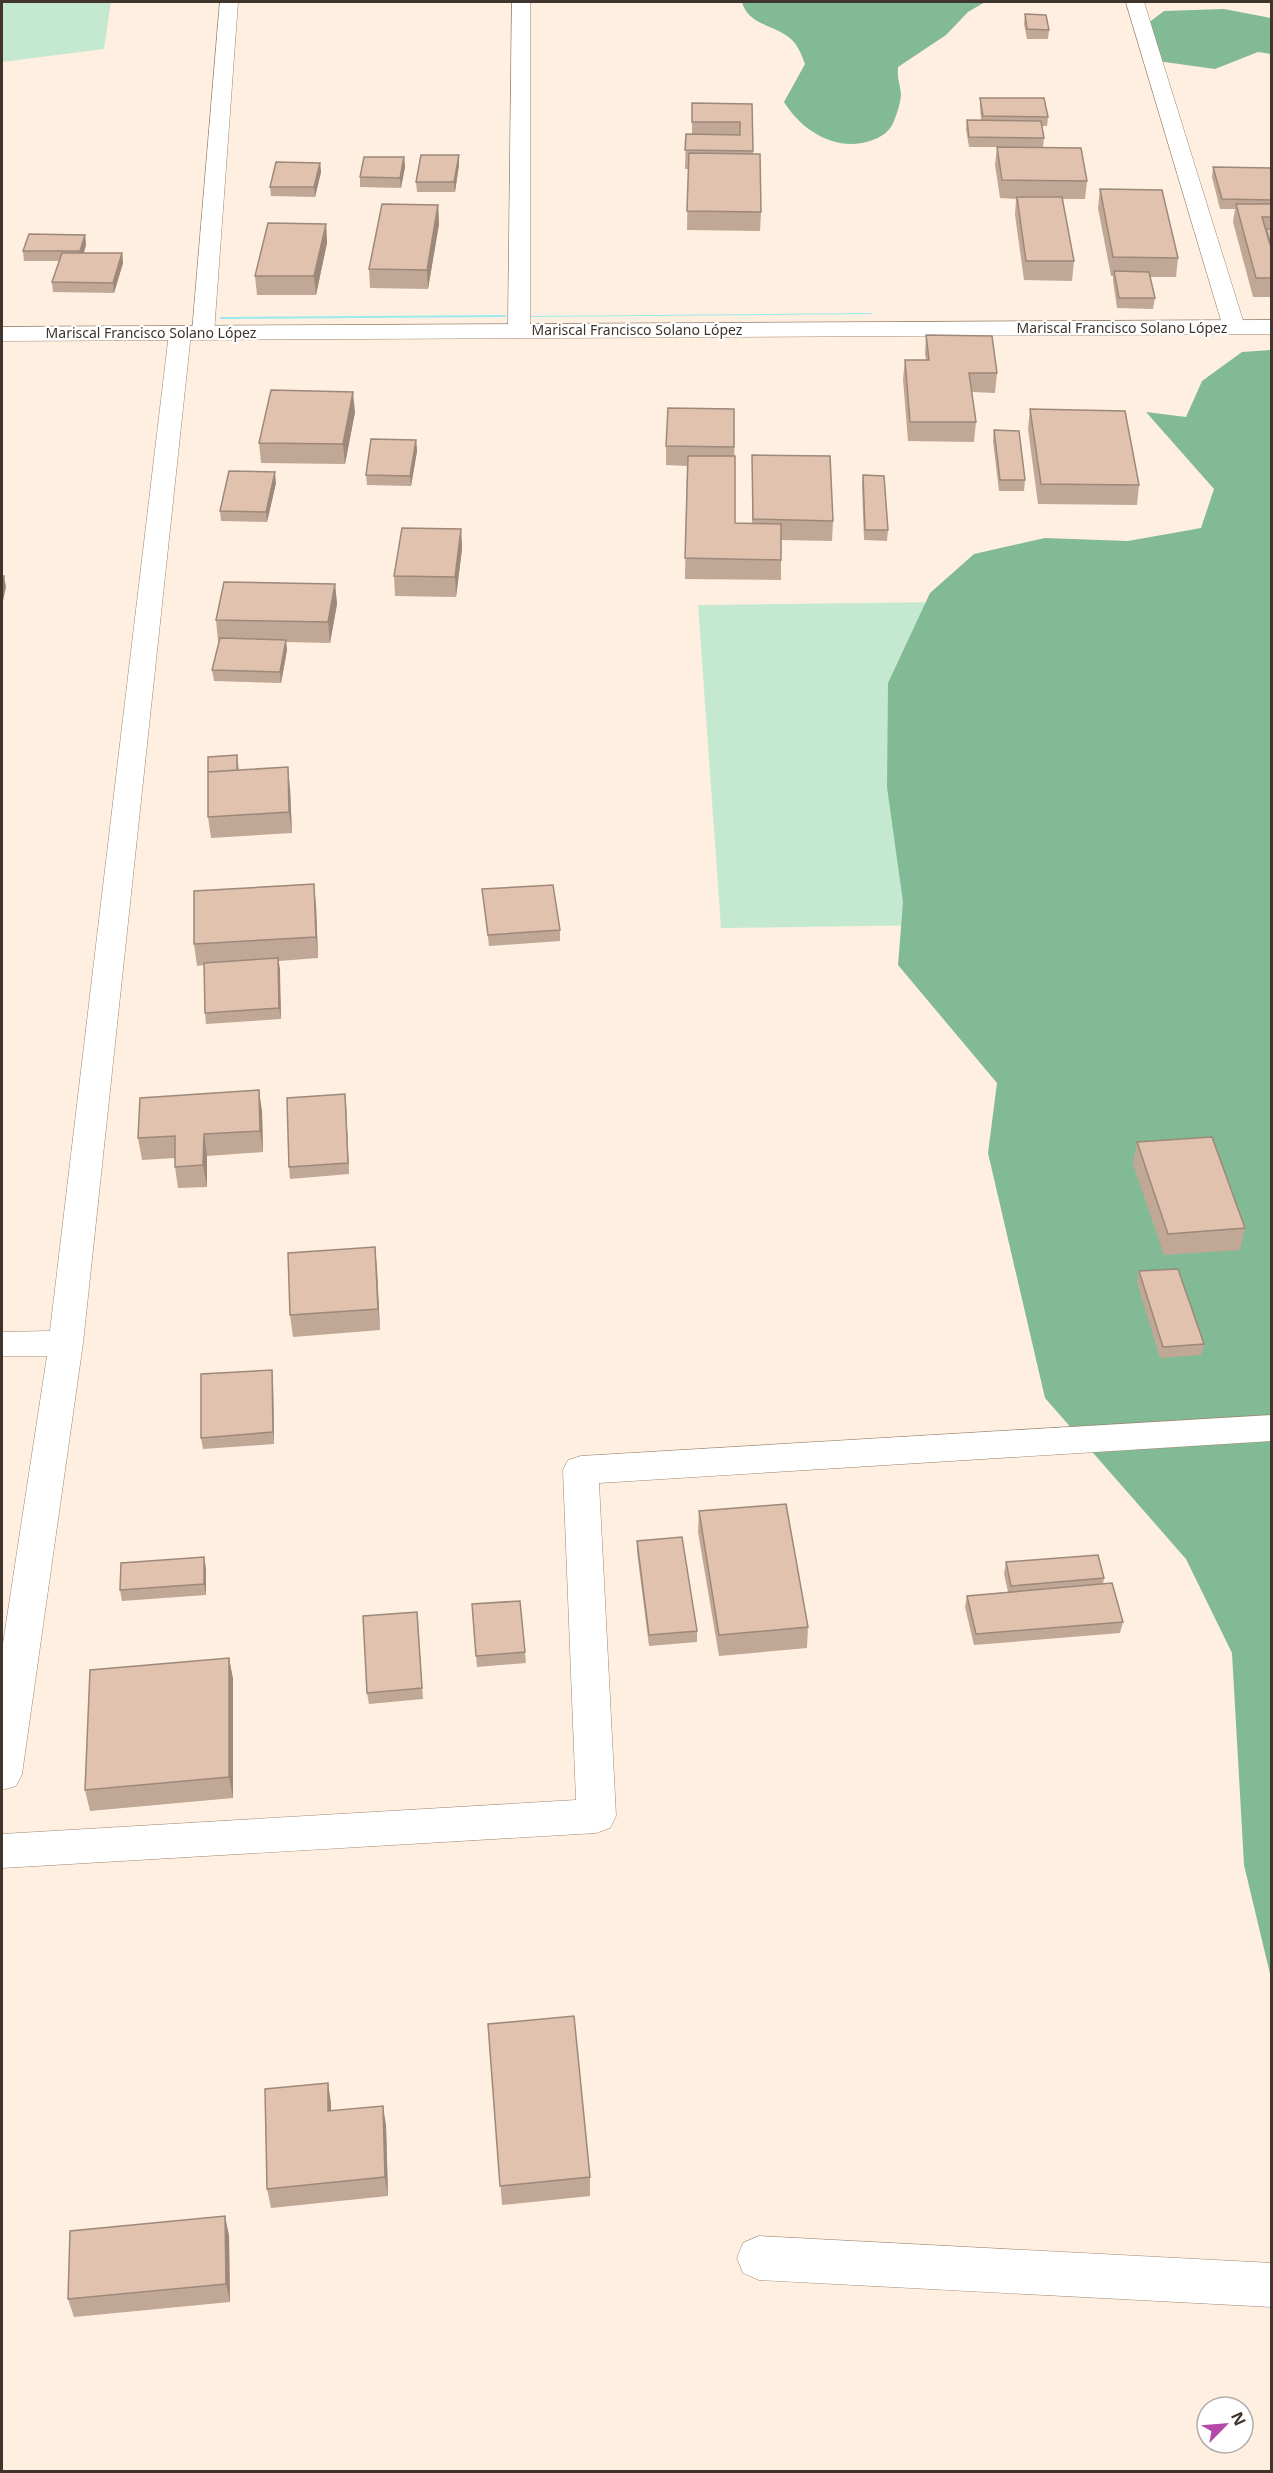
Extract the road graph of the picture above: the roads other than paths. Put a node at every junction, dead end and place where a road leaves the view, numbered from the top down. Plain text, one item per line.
1 (229, 2) edge
2 (521, 2) edge
3 (1135, 2) edge
4 (1234, 327) junction
5 (1272, 327) edge
6 (519, 331) junction
7 (191, 333) junction
8 (2, 334) edge
9 (66, 1343) junction
10 (2, 1344) edge
11 (1272, 1428) edge
12 (2, 1774) edge
13 (2, 1851) edge
14 (759, 2258) dead end
15 (1272, 2285) edge

1 - 7 street
2 - 6 street
3 - 4 street
4 - 5 street, Mariscal Francisco Solano López
4 - 6 street, Mariscal Francisco Solano López
6 - 7 street, Mariscal Francisco Solano López
7 - 8 street, Mariscal Francisco Solano López
7 - 9 street
9 - 10 street
9 - 12 street
11 - 13 street
14 - 15 street

